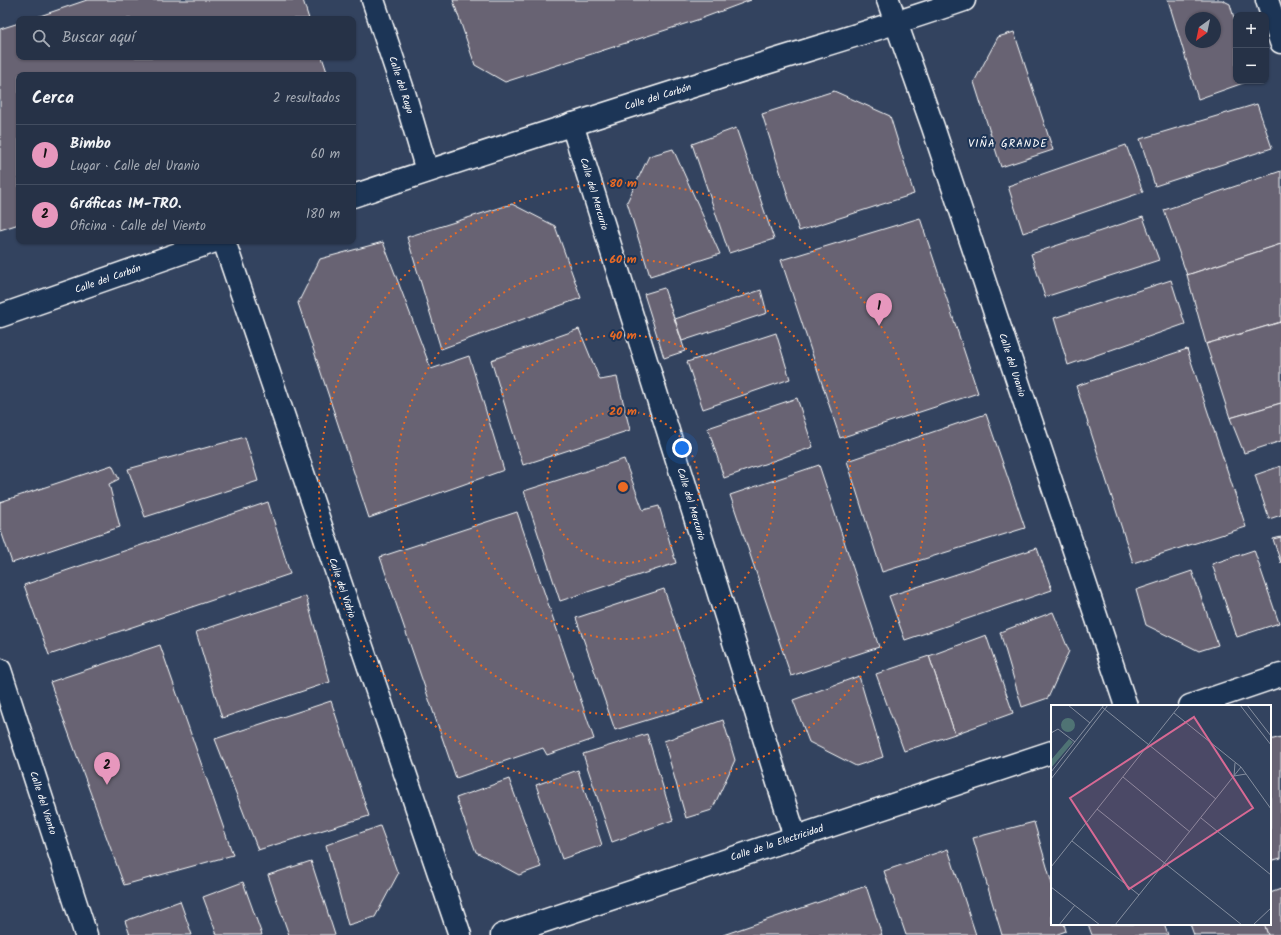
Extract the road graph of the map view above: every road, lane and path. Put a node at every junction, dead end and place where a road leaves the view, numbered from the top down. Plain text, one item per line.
1 (373, 0) edge
2 (888, 0) edge
3 (964, 0) edge
4 (1267, 0) edge
5 (896, 24) junction
6 (1281, 42) edge
7 (572, 124) junction
8 (427, 171) junction
9 (356, 195) edge
10 (206, 244) edge
11 (225, 244) edge
12 (0, 316) edge
13 (0, 670) edge
14 (1281, 675) edge
15 (1126, 705) edge
16 (1193, 705) edge
17 (1051, 752) edge
18 (795, 837) junction
19 (86, 935) edge
20 (460, 935) edge
21 (502, 935) edge

1 - 8 street, Calle del Rayo
2 - 5 street, Calle del Uranio
3 - 5 street, Calle del Carbón
4 - 6 street
5 - 7 street, Calle del Carbón
5 - 15 street, Calle del Uranio
7 - 8 street, Calle del Carbón
7 - 18 street, Calle del Mercurio
8 - 9 street, Calle del Carbón
10 - 12 street, Calle del Carbón
11 - 20 street, Calle del Vidrio
13 - 19 street, Calle del Viento
14 - 16 street
17 - 18 street, Calle de la Electricidad
18 - 21 street, Calle de la Electricidad

